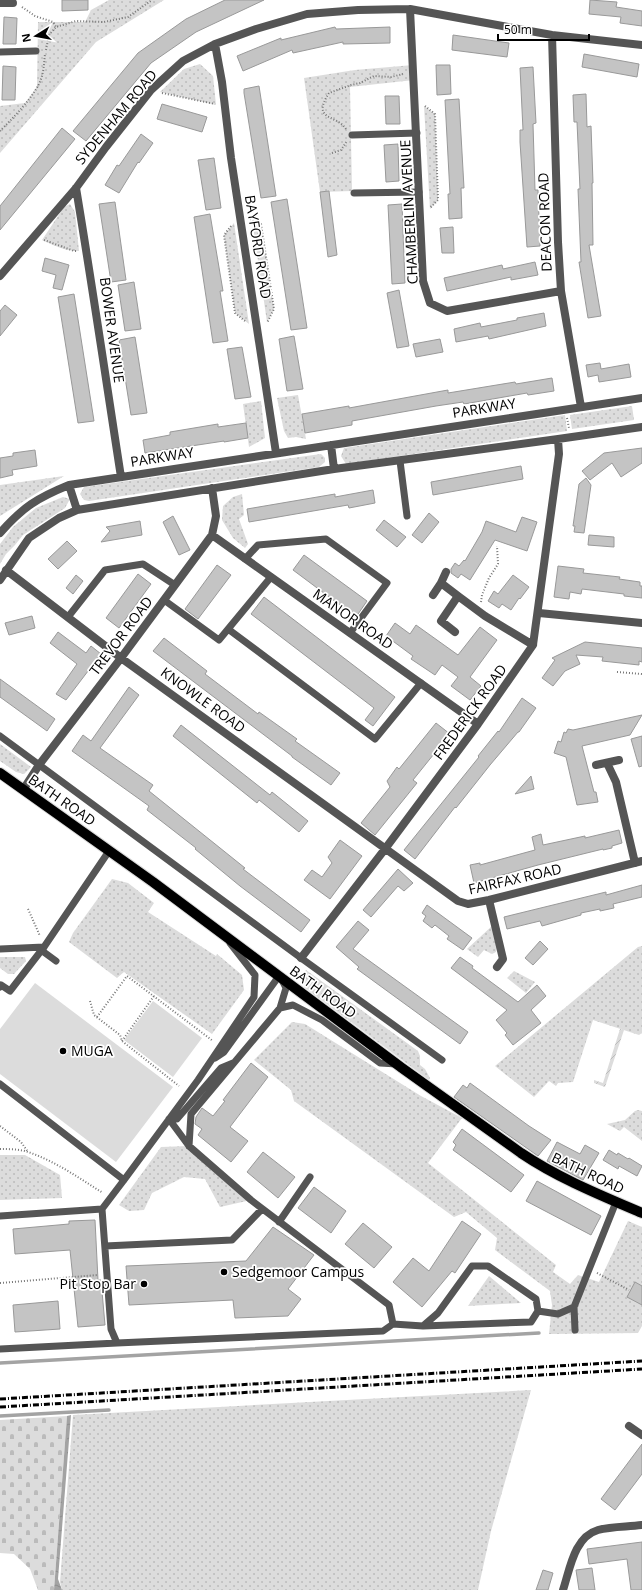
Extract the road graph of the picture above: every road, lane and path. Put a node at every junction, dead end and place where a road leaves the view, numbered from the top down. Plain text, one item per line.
1 (152, 0) edge
2 (13, 2) edge
3 (0, 3) edge
4 (410, 9) junction
5 (56, 27) junction
6 (552, 35) junction
7 (215, 44) junction
8 (642, 45) edge
9 (0, 52) edge
10 (36, 52) dead end
11 (414, 73) junction
12 (151, 90) junction
13 (415, 98) junction
14 (225, 106) junction
15 (0, 131) edge
16 (417, 133) junction
17 (352, 135) dead end
18 (332, 153) dead end
19 (76, 188) junction
20 (419, 192) junction
21 (354, 193) dead end
22 (240, 216) junction
23 (420, 218) junction
24 (34, 236) junction
25 (86, 250) junction
26 (0, 276) edge
27 (561, 291) junction
28 (258, 334) junction
29 (642, 398) edge
30 (581, 407) junction
31 (564, 410) junction
32 (642, 427) edge
33 (571, 437) junction
34 (558, 439) junction
35 (331, 445) junction
36 (276, 453) junction
37 (400, 460) junction
38 (334, 469) junction
39 (121, 477) junction
40 (69, 485) junction
41 (212, 488) junction
42 (77, 510) junction
43 (407, 516) dead end
44 (0, 533) edge
45 (212, 535) junction
46 (497, 546) dead end
47 (245, 558) junction
48 (6, 570) junction
49 (446, 572) dead end
50 (271, 577) junction
51 (0, 580) edge
52 (441, 583) junction
53 (175, 585) junction
54 (433, 595) dead end
55 (458, 596) junction
56 (164, 600) junction
57 (481, 613) junction
58 (539, 613) junction
59 (68, 617) junction
60 (642, 622) edge
61 (228, 629) junction
62 (455, 632) dead end
63 (350, 633) junction
64 (533, 646) junction
65 (122, 658) junction
66 (617, 672) dead end
67 (642, 674) edge
68 (421, 683) junction
69 (478, 724) junction
70 (0, 736) edge
71 (619, 760) dead end
72 (607, 763) junction
73 (39, 765) junction
74 (596, 765) dead end
75 (0, 773) edge
76 (23, 790) junction
77 (385, 849) junction
78 (109, 851) junction
79 (639, 862) edge
80 (489, 900) junction
81 (28, 909) dead end
82 (227, 938) junction
83 (43, 948) junction
84 (0, 949) edge
85 (301, 958) junction
86 (56, 961) dead end
87 (497, 967) dead end
88 (280, 977) junction
89 (0, 987) edge
90 (154, 996) junction
91 (90, 1001) dead end
92 (280, 1008) junction
93 (96, 1017) junction
94 (122, 1041) junction
95 (213, 1041) dead end
96 (212, 1060) junction
97 (442, 1060) dead end
98 (234, 1062) junction
99 (397, 1064) junction
100 (0, 1084) edge
101 (179, 1086) dead end
102 (169, 1119) junction
103 (0, 1126) edge
104 (189, 1146) junction
105 (0, 1149) edge
106 (28, 1152) junction
107 (310, 1176) dead end
108 (124, 1180) junction
109 (110, 1198) junction
110 (616, 1202) junction
111 (102, 1209) junction
112 (262, 1209) junction
113 (642, 1213) edge
114 (0, 1216) edge
115 (279, 1222) junction
116 (105, 1246) junction
117 (589, 1269) junction
118 (107, 1274) junction
119 (0, 1283) edge
120 (629, 1290) dead end
121 (574, 1307) junction
122 (538, 1311) junction
123 (393, 1324) junction
124 (422, 1326) junction
125 (575, 1330) dead end
126 (117, 1343) junction
127 (0, 1349) edge
128 (629, 1426) dead end
129 (642, 1435) edge
130 (642, 1525) edge
131 (563, 1590) edge

1 - 5 path
2 - 3 street
2 - 5 path
4 - 6 street, SYDENHAM ROAD
4 - 7 street, SYDENHAM ROAD
4 - 11 street, CHAMBERLIN AVENUE
5 - 15 path
6 - 8 street, SYDENHAM ROAD
6 - 27 street, DEACON ROAD
7 - 12 street, SYDENHAM ROAD
7 - 14 street, BAYFORD ROAD
9 - 10 lane
11 - 13 street, CHAMBERLIN AVENUE
11 - 18 path
12 - 14 path
12 - 19 street, SYDENHAM ROAD
13 - 16 street, CHAMBERLIN AVENUE
13 - 23 path
14 - 22 street, BAYFORD ROAD
16 - 17 lane
16 - 20 street, CHAMBERLIN AVENUE
19 - 24 street, SYDENHAM ROAD
19 - 25 street, BOWER AVENUE
20 - 21 lane
20 - 23 street, CHAMBERLIN AVENUE
22 - 28 street, BAYFORD ROAD
22 - 28 path
22 - 28 path
23 - 27 street, CHAMBERLIN AVENUE
24 - 25 path
24 - 26 street, SYDENHAM ROAD
25 - 39 street, BOWER AVENUE
27 - 30 street, DEACON ROAD
28 - 36 street, BAYFORD ROAD
29 - 30 street, PARKWAY
30 - 31 street, PARKWAY
31 - 33 path
31 - 35 street, PARKWAY
32 - 33 street
33 - 34 street
34 - 37 street
34 - 58 street, FREDERICK ROAD
35 - 36 street, PARKWAY
35 - 38 street
36 - 39 street, PARKWAY
37 - 38 street
37 - 43 lane
38 - 41 street
39 - 40 street, PARKWAY
40 - 42 street
40 - 44 street, PARKWAY
41 - 42 street
41 - 45 street, TREVOR ROAD
42 - 48 street
45 - 47 street, MANOR ROAD
45 - 53 street, TREVOR ROAD
46 - 57 path
47 - 50 street, MANOR ROAD
47 - 63 lane
48 - 51 street
48 - 59 street, KNOWLE ROAD
49 - 52 street
50 - 61 lane
50 - 63 street, MANOR ROAD
52 - 54 street
52 - 55 street
53 - 56 street, TREVOR ROAD
53 - 59 lane
55 - 57 street
55 - 62 street
56 - 61 lane
56 - 65 street, TREVOR ROAD
57 - 64 street
58 - 60 street
58 - 64 street, FREDERICK ROAD
59 - 65 street, KNOWLE ROAD
61 - 68 lane
63 - 68 street, MANOR ROAD
64 - 69 street, FREDERICK ROAD
65 - 73 street, TREVOR ROAD
65 - 77 street, KNOWLE ROAD
66 - 67 path
68 - 69 street, MANOR ROAD
69 - 77 street, FREDERICK ROAD
70 - 73 lane, BATH ROAD
71 - 72 street
72 - 74 street
72 - 79 street
73 - 76 street, TREVOR ROAD
73 - 85 lane, BATH ROAD
75 - 76 main road, BATH ROAD
76 - 78 main road, BATH ROAD
77 - 80 street, FAIRFAX ROAD
77 - 85 street, FREDERICK ROAD
78 - 82 main road, BATH ROAD
78 - 83 lane
79 - 80 street, FAIRFAX ROAD
80 - 87 street
81 - 83 path
82 - 88 main road, BATH ROAD
82 - 96 lane
83 - 84 lane
83 - 86 lane
83 - 89 lane
85 - 97 lane, BATH ROAD
88 - 92 lane
88 - 96 lane
88 - 99 main road, BATH ROAD
90 - 93 path
90 - 94 path
90 - 95 path
91 - 93 path
92 - 98 lane
92 - 99 lane
93 - 94 path
94 - 101 path
96 - 102 lane
98 - 102 lane
98 - 104 lane
99 - 110 main road, BATH ROAD
100 - 108 lane
102 - 104 lane
102 - 108 lane
103 - 106 path
104 - 112 lane
105 - 106 path
106 - 109 path
107 - 115 lane
108 - 109 lane
109 - 111 lane
110 - 113 main road, BATH ROAD
110 - 117 lane
111 - 114 lane
111 - 116 lane
112 - 115 lane
112 - 116 lane
115 - 123 lane
116 - 118 lane
117 - 120 path
117 - 121 lane
118 - 119 path
118 - 126 lane
121 - 122 lane
121 - 125 lane
122 - 124 lane
122 - 124 lane
123 - 124 lane
123 - 126 lane
126 - 127 lane
128 - 129 street
130 - 131 street

